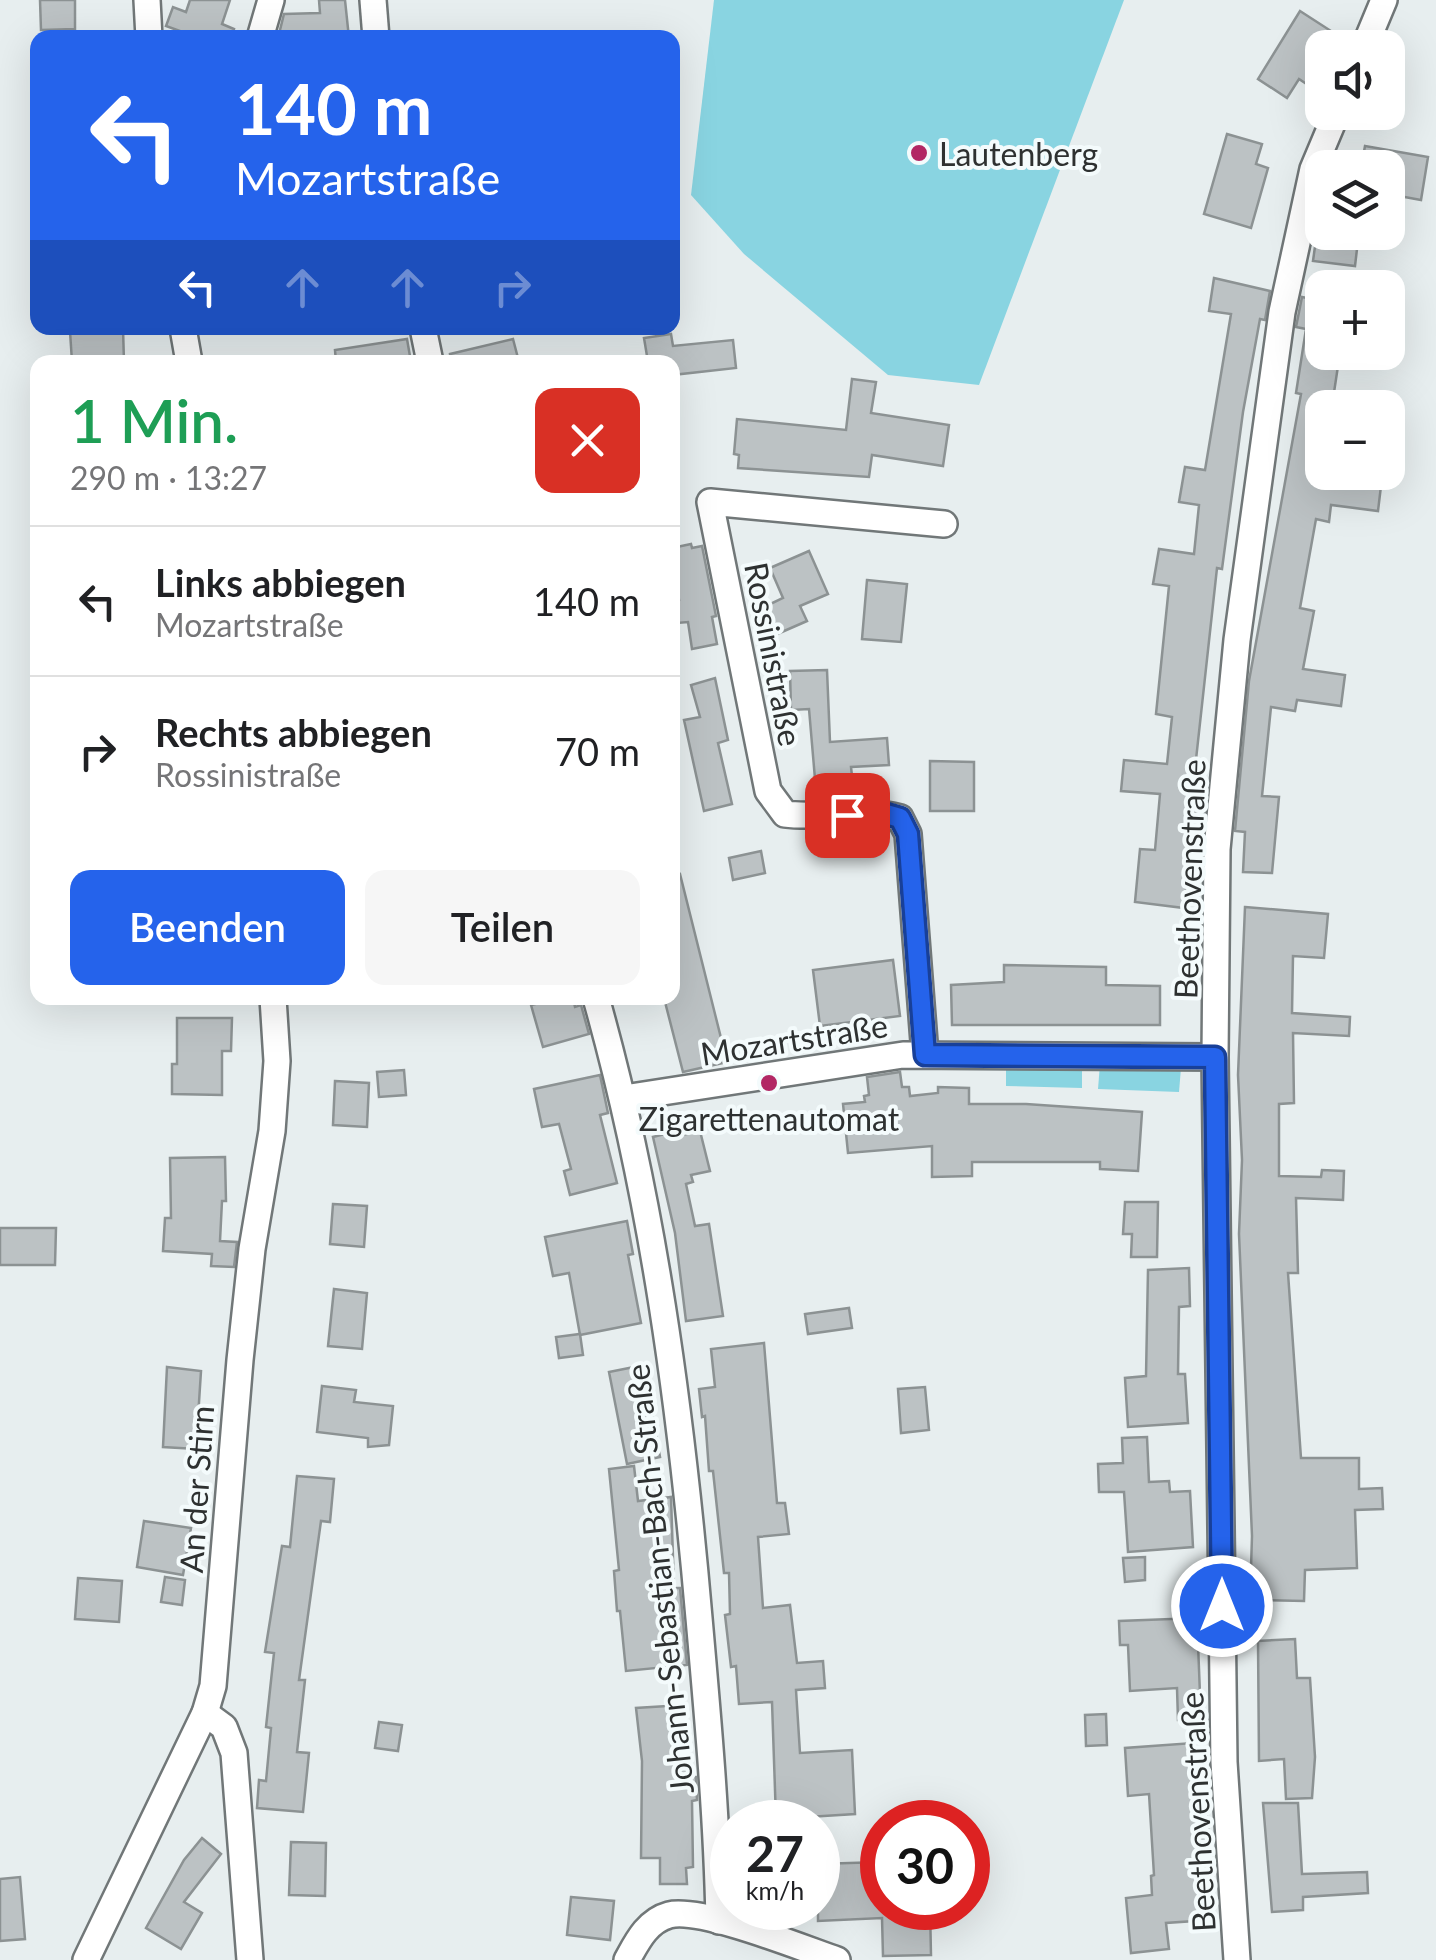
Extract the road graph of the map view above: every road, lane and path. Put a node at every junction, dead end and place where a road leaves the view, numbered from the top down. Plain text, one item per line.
1 (146, 0) edge
2 (271, 0) edge
3 (373, 0) edge
4 (1384, 0) edge
5 (148, 30) edge
6 (262, 30) edge
7 (375, 30) edge
8 (1372, 30) edge
9 (1329, 130) edge
10 (944, 524) dead end
11 (273, 1005) edge
12 (598, 1005) edge
13 (925, 1055) junction
14 (1215, 1057) junction
15 (624, 1098) junction
16 (206, 1713) junction
17 (713, 1800) edge
18 (710, 1920) edge
19 (746, 1930) edge
20 (86, 1960) edge
21 (250, 1960) edge
22 (627, 1960) edge
23 (837, 1960) edge
24 (1237, 1960) edge

1 - 5 street
2 - 6 street
3 - 7 street
4 - 8 street
9 - 14 street, Beethovenstraße
10 - 13 street, Rossinistraße
11 - 16 street, An der Stirn
12 - 15 street, Johann-Sebastian-Bach-Straße
13 - 14 street, Mozartstraße
13 - 15 street, Mozartstraße
14 - 24 street, Beethovenstraße
15 - 17 street, Johann-Sebastian-Bach-Straße
16 - 20 street, An der Stirn
16 - 21 street
18 - 22 street
19 - 23 street

